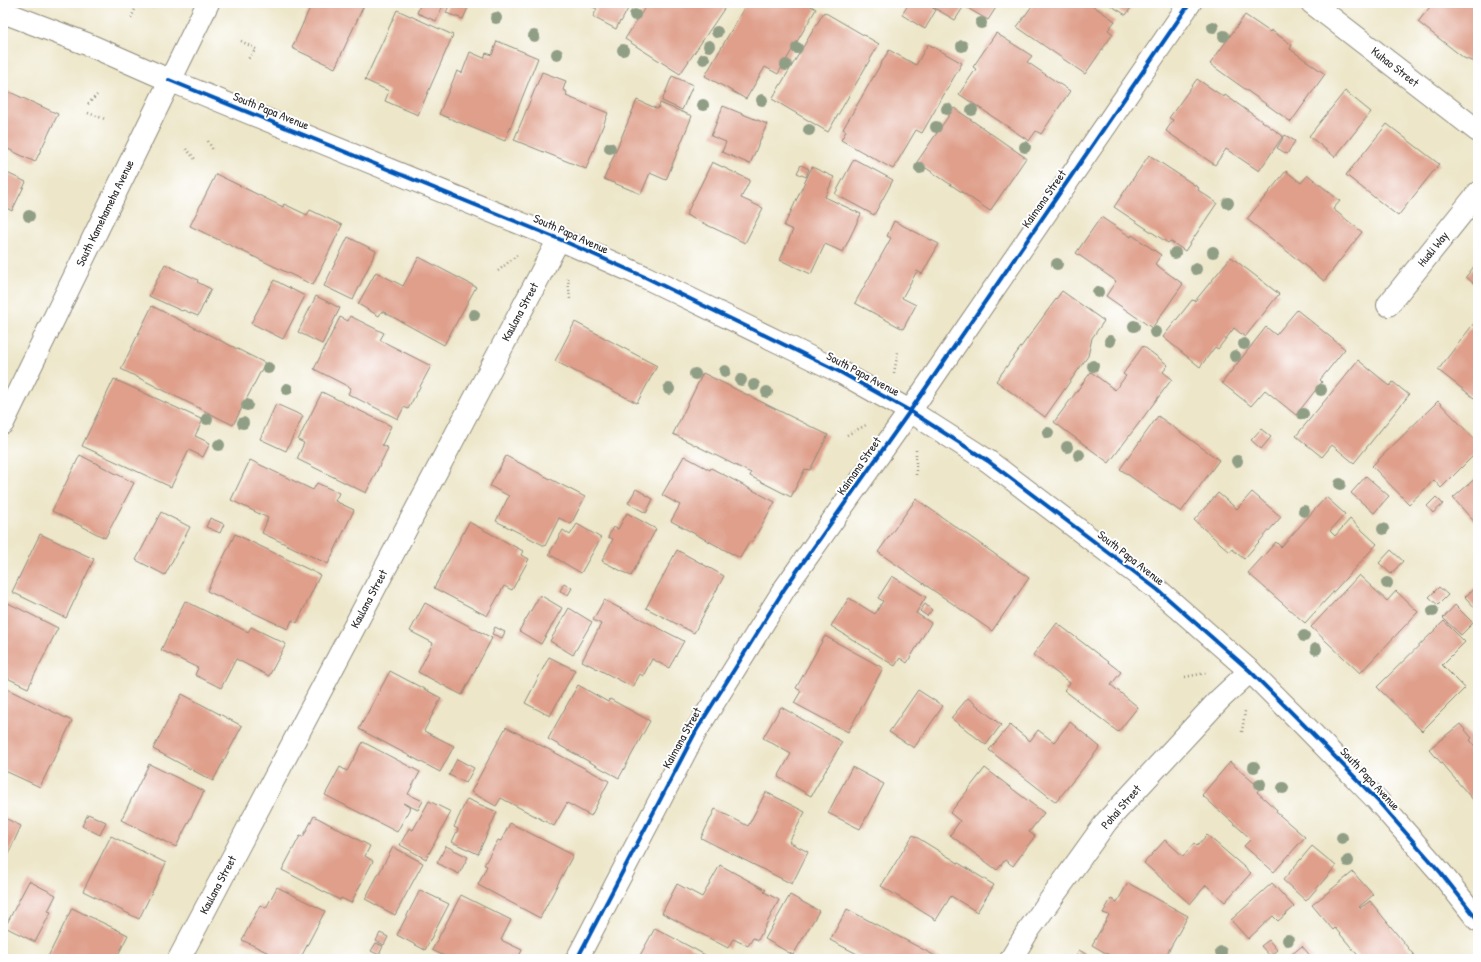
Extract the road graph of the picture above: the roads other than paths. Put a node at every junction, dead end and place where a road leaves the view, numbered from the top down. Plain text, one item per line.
1 (208, 3) edge
2 (1190, 3) edge
3 (1312, 3) edge
4 (3, 12) edge
5 (170, 80) junction
6 (1478, 131) edge
7 (1478, 193) edge
8 (559, 239) junction
9 (1388, 305) dead end
10 (910, 411) junction
11 (3, 424) edge
12 (1250, 671) junction
13 (1478, 920) edge
14 (179, 959) edge
15 (577, 959) edge
16 (1011, 959) edge

1 - 5 street, South Kamehameha Avenue
2 - 10 street, Kaimana Street
3 - 6 street, Kuhao Street
4 - 5 street, South Papa Avenue
5 - 8 street, South Papa Avenue
5 - 11 street, South Kamehameha Avenue
7 - 9 street, Huali Way
8 - 10 street, South Papa Avenue
8 - 14 street, Kaulana Street
10 - 12 street, South Papa Avenue
10 - 15 street, Kaimana Street
12 - 13 street, South Papa Avenue
12 - 16 street, Pohai Street

